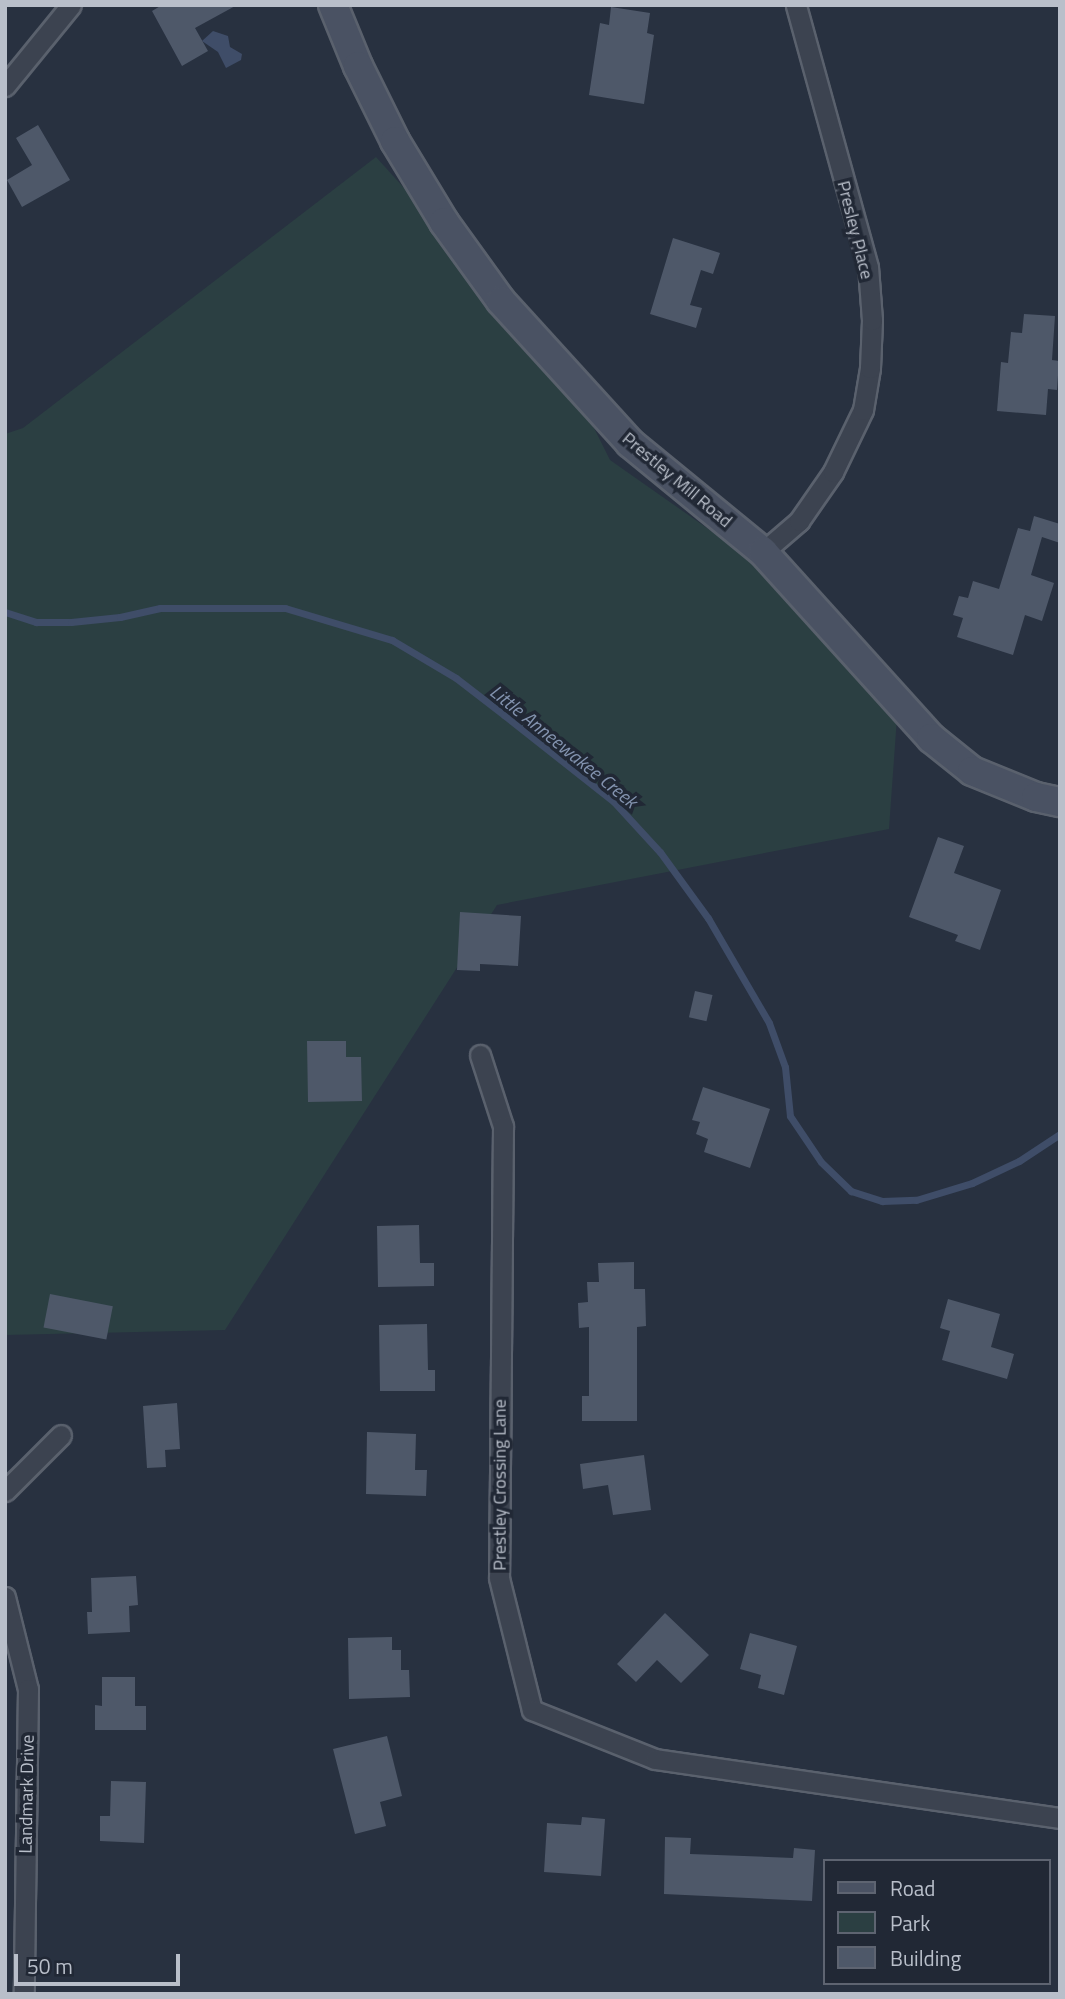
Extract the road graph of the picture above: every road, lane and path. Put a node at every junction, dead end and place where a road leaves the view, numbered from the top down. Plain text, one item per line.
1 (71, 5) edge
2 (334, 5) edge
3 (796, 5) edge
4 (5, 86) edge
5 (763, 552) junction
6 (1060, 802) edge
7 (480, 1055) dead end
8 (61, 1435) dead end
9 (5, 1491) edge
10 (5, 1597) edge
11 (1060, 1818) edge
12 (24, 1994) edge

1 - 4 street
2 - 5 street, Prestley Mill Road
3 - 5 street, Presley Place
5 - 6 street, Prestley Mill Road
7 - 11 street, Prestley Crossing Lane
8 - 9 street
10 - 12 street, Landmark Drive

